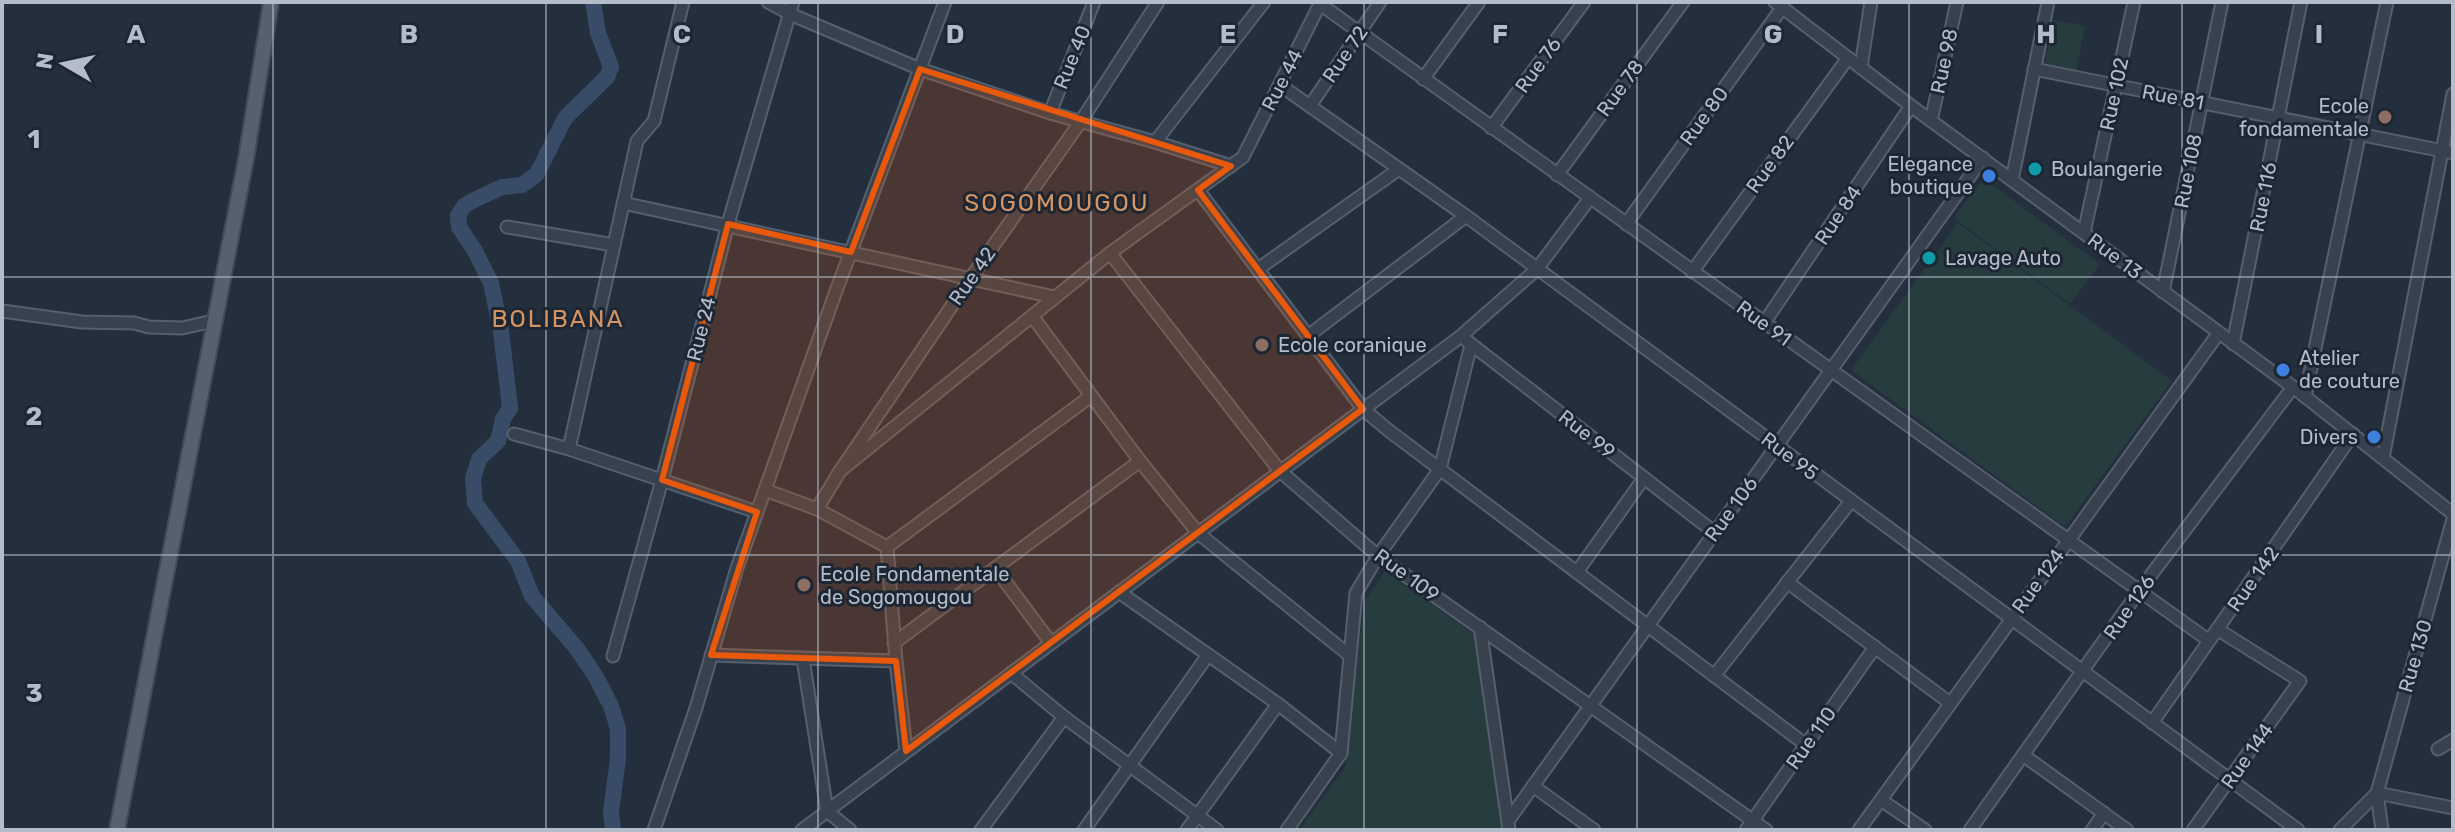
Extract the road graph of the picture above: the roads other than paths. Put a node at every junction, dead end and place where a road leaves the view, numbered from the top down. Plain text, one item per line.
1 (271, 2) edge
2 (683, 2) edge
3 (768, 2) edge
4 (945, 2) edge
5 (1094, 2) edge
6 (1158, 2) edge
7 (1264, 2) edge
8 (1380, 2) edge
9 (1479, 2) edge
10 (1584, 2) edge
11 (1683, 2) edge
12 (1871, 2) edge
13 (1957, 2) edge
14 (2048, 2) edge
15 (2134, 2) edge
16 (2222, 2) edge
17 (2301, 2) edge
18 (2387, 2) edge
19 (1321, 3) edge
20 (1778, 5) edge
21 (791, 8) edge
22 (1358, 33) junction
23 (1848, 58) junction
24 (1861, 67) junction
25 (920, 69) junction
26 (2034, 69) junction
27 (1423, 79) junction
28 (1280, 85) junction
29 (2116, 86) junction
30 (2453, 94) edge
31 (2201, 103) junction
32 (1310, 106) junction
33 (1911, 106) junction
34 (1050, 113) junction
35 (2278, 118) junction
36 (1081, 121) junction
37 (1931, 121) junction
38 (1491, 128) junction
39 (2360, 134) junction
40 (1155, 142) junction
41 (2448, 152) edge
42 (1243, 157) joint
43 (1983, 158) junction
44 (1231, 166) junction
45 (1399, 169) junction
46 (1557, 175) junction
47 (2012, 180) junction
48 (1198, 190) junction
49 (1590, 198) junction
50 (623, 203) junction
51 (1466, 216) junction
52 (728, 224) junction
53 (1626, 224) junction
54 (507, 227) dead end
55 (2084, 233) junction
56 (614, 245) junction
57 (851, 252) junction
58 (1110, 253) junction
59 (1258, 269) junction
60 (1537, 269) junction
61 (1692, 272) junction
62 (970, 279) junction
63 (2163, 292) junction
64 (1054, 297) junction
65 (2, 311) edge
66 (1032, 316) junction
67 (213, 321) junction
68 (1764, 323) junction
69 (2218, 334) junction
70 (1308, 336) junction
71 (1461, 336) junction
72 (2233, 344) junction
73 (1471, 345) junction
74 (1831, 370) junction
75 (2293, 387) junction
76 (1091, 396) junction
77 (2305, 397) junction
78 (1363, 409) junction
79 (514, 434) dead end
80 (2353, 434) junction
81 (1776, 446) junction
82 (569, 449) junction
83 (2383, 458) junction
84 (1140, 461) junction
85 (1440, 469) junction
86 (840, 471) junction
87 (1280, 471) junction
88 (1644, 478) junction
89 (662, 480) junction
90 (765, 490) junction
91 (1851, 501) junction
92 (817, 509) junction
93 (757, 512) junction
94 (2453, 516) edge
95 (1714, 532) junction
96 (1198, 533) junction
97 (2068, 540) junction
98 (887, 547) junction
99 (1378, 556) junction
100 (995, 568) junction
101 (1577, 572) junction
102 (1787, 582) junction
103 (2139, 591) junction
104 (1119, 592) junction
105 (2011, 619) junction
106 (1647, 626) junction
107 (1480, 627) junction
108 (2217, 629) junction
109 (2208, 640) junction
110 (894, 643) junction
111 (1051, 643) junction
112 (1875, 647) junction
113 (711, 655) junction
114 (1208, 655) junction
115 (1349, 655) junction
116 (613, 656) dead end
117 (803, 659) junction
118 (896, 661) junction
119 (2083, 672) junction
120 (1011, 673) junction
121 (1714, 676) junction
122 (1950, 703) junction
123 (1278, 704) junction
124 (1590, 706) junction
125 (1064, 717) junction
126 (2152, 723) junction
127 (2453, 740) edge
128 (1806, 745) junction
129 (2438, 749) dead end
130 (906, 751) junction
131 (1341, 753) junction
132 (2023, 755) junction
133 (1129, 766) junction
134 (2231, 779) junction
135 (1533, 786) junction
136 (2377, 793) junction
137 (1881, 800) junction
138 (2453, 808) edge
139 (827, 811) junction
140 (2104, 813) junction
141 (1197, 815) junction
142 (1508, 825) edge
143 (1750, 825) edge
144 (117, 830) edge
145 (654, 830) edge
146 (802, 830) edge
147 (850, 830) edge
148 (981, 830) edge
149 (1084, 830) edge
150 (1187, 830) edge
151 (1217, 830) edge
152 (1287, 830) edge
153 (1594, 830) edge
154 (1766, 830) edge
155 (1859, 830) edge
156 (1925, 830) edge
157 (1970, 830) edge
158 (2092, 830) edge
159 (2127, 830) edge
160 (2193, 830) edge
161 (2298, 830) edge
162 (2340, 830) edge
163 (2382, 830) edge

1 - 67 main road
2 - 50 street
3 - 21 street
4 - 25 street
5 - 34 street, Rue 40
6 - 36 street, Rue 42
7 - 40 street
8 - 22 street, Rue 72
9 - 27 street
10 - 38 street, Rue 76
11 - 46 street, Rue 78
12 - 24 street
13 - 37 street, Rue 98
14 - 26 street
15 - 29 street, Rue 102
16 - 31 street, Rue 108
17 - 35 street, Rue 116
18 - 39 street
19 - 22 street, Rue 91
19 - 28 street, Rue 44
20 - 23 street, Rue 13
20 - 53 street, Rue 80
21 - 25 street
21 - 52 street, Rue 24
22 - 27 street, Rue 91
22 - 32 street, Rue 72
23 - 24 street, Rue 13
23 - 61 street, Rue 82
24 - 33 street, Rue 13
25 - 34 street
25 - 57 street
26 - 29 street, Rue 81
26 - 47 street
27 - 38 street, Rue 91
28 - 32 street, Rue 95
28 - 42 street, Rue 44
29 - 31 street, Rue 81
29 - 55 street, Rue 102
30 - 41 street
31 - 35 street, Rue 81
31 - 63 street, Rue 108
32 - 45 street, Rue 95
33 - 37 street, Rue 13
33 - 68 street, Rue 84
34 - 36 street
35 - 39 street, Rue 81
35 - 72 street, Rue 116
36 - 40 street
36 - 62 street, Rue 42
37 - 43 street, Rue 13
38 - 46 street, Rue 91
39 - 41 street, Rue 81
39 - 77 street
40 - 44 street
41 - 83 street
42 - 44 street, Rue 42
43 - 47 street, Rue 13
43 - 74 street, Rue 106
44 - 48 street, Rue 42
45 - 51 street, Rue 95
45 - 59 street
46 - 49 street, Rue 91
47 - 55 street, Rue 13
48 - 58 street, Rue 42
48 - 59 street
49 - 53 street, Rue 91
49 - 60 street
50 - 52 street
50 - 56 street
51 - 60 street, Rue 95
51 - 70 street
52 - 57 street
52 - 89 street, Rue 24
53 - 61 street, Rue 91
54 - 56 street
55 - 63 street, Rue 13
56 - 82 street
57 - 62 street
57 - 90 street
58 - 64 street, Rue 42
58 - 87 street, Rue 109
59 - 70 street
60 - 71 street
60 - 81 street, Rue 95
61 - 68 street, Rue 91
62 - 64 street
62 - 86 street, Rue 42
63 - 69 street, Rue 13
64 - 66 street, Rue 42
65 - 67 street
66 - 76 street
66 - 86 street, Rue 42
67 - 144 main road
68 - 74 street, Rue 91
69 - 72 street, Rue 13
69 - 97 street, Rue 124
70 - 78 street
71 - 73 street, Rue 99
71 - 78 street
72 - 75 street, Rue 13
73 - 85 street
73 - 88 street, Rue 99
74 - 81 street, Rue 106
74 - 97 street, Rue 91
75 - 77 street, Rue 13
75 - 103 street, Rue 126
76 - 84 street
76 - 98 street
77 - 80 street, Rue 13
78 - 85 street
78 - 87 street
79 - 82 street
80 - 83 street, Rue 13
80 - 108 street, Rue 142
81 - 91 street, Rue 95
81 - 95 street, Rue 106
82 - 89 street
83 - 94 street, Rue 13
84 - 96 street
84 - 100 street
85 - 99 street
85 - 101 street
86 - 92 street, Rue 42
87 - 96 street
87 - 99 street, Rue 109
88 - 95 street, Rue 99
88 - 101 street
89 - 93 street
89 - 116 street, Rue 24
90 - 92 street
90 - 93 street
91 - 102 street
91 - 105 street, Rue 95
92 - 98 street
93 - 113 street
94 - 136 street, Rue 130
95 - 106 street, Rue 106
96 - 104 street
96 - 115 street
97 - 103 street, Rue 91
97 - 105 street, Rue 124
98 - 110 street
99 - 107 street, Rue 109
99 - 115 street
100 - 110 street
100 - 111 street
101 - 106 street
102 - 112 street
102 - 121 street
103 - 109 street, Rue 91
103 - 119 street, Rue 126
104 - 111 street
104 - 114 street
105 - 119 street, Rue 95
105 - 122 street, Rue 124
106 - 121 street
106 - 124 street, Rue 106
107 - 124 street, Rue 109
107 - 142 street
108 - 109 street, Rue 142
108 - 134 street, Rue 144
109 - 126 street, Rue 142
110 - 118 street
111 - 120 street
112 - 122 street
112 - 128 street, Rue 110
113 - 117 street
113 - 145 street
114 - 123 street
114 - 133 street
115 - 131 street
117 - 118 street
117 - 139 street
118 - 130 street
119 - 126 street, Rue 95
119 - 132 street, Rue 126
120 - 125 street
120 - 130 street
121 - 128 street
122 - 137 street, Rue 124
123 - 131 street
123 - 141 street
124 - 135 street, Rue 106
124 - 143 street, Rue 109
125 - 133 street
125 - 148 street
126 - 134 street, Rue 95
127 - 129 street
128 - 143 street, Rue 110
130 - 139 street
131 - 152 street
132 - 140 street
132 - 157 street, Rue 126
133 - 141 street
133 - 149 street
134 - 160 street, Rue 144
134 - 161 street, Rue 95
135 - 142 street, Rue 106
135 - 153 street
136 - 138 street
136 - 162 street
136 - 163 street
137 - 155 street, Rue 124
137 - 156 street
139 - 146 street
139 - 147 street
140 - 158 street
140 - 159 street
141 - 150 street
141 - 151 street
143 - 154 street, Rue 109

